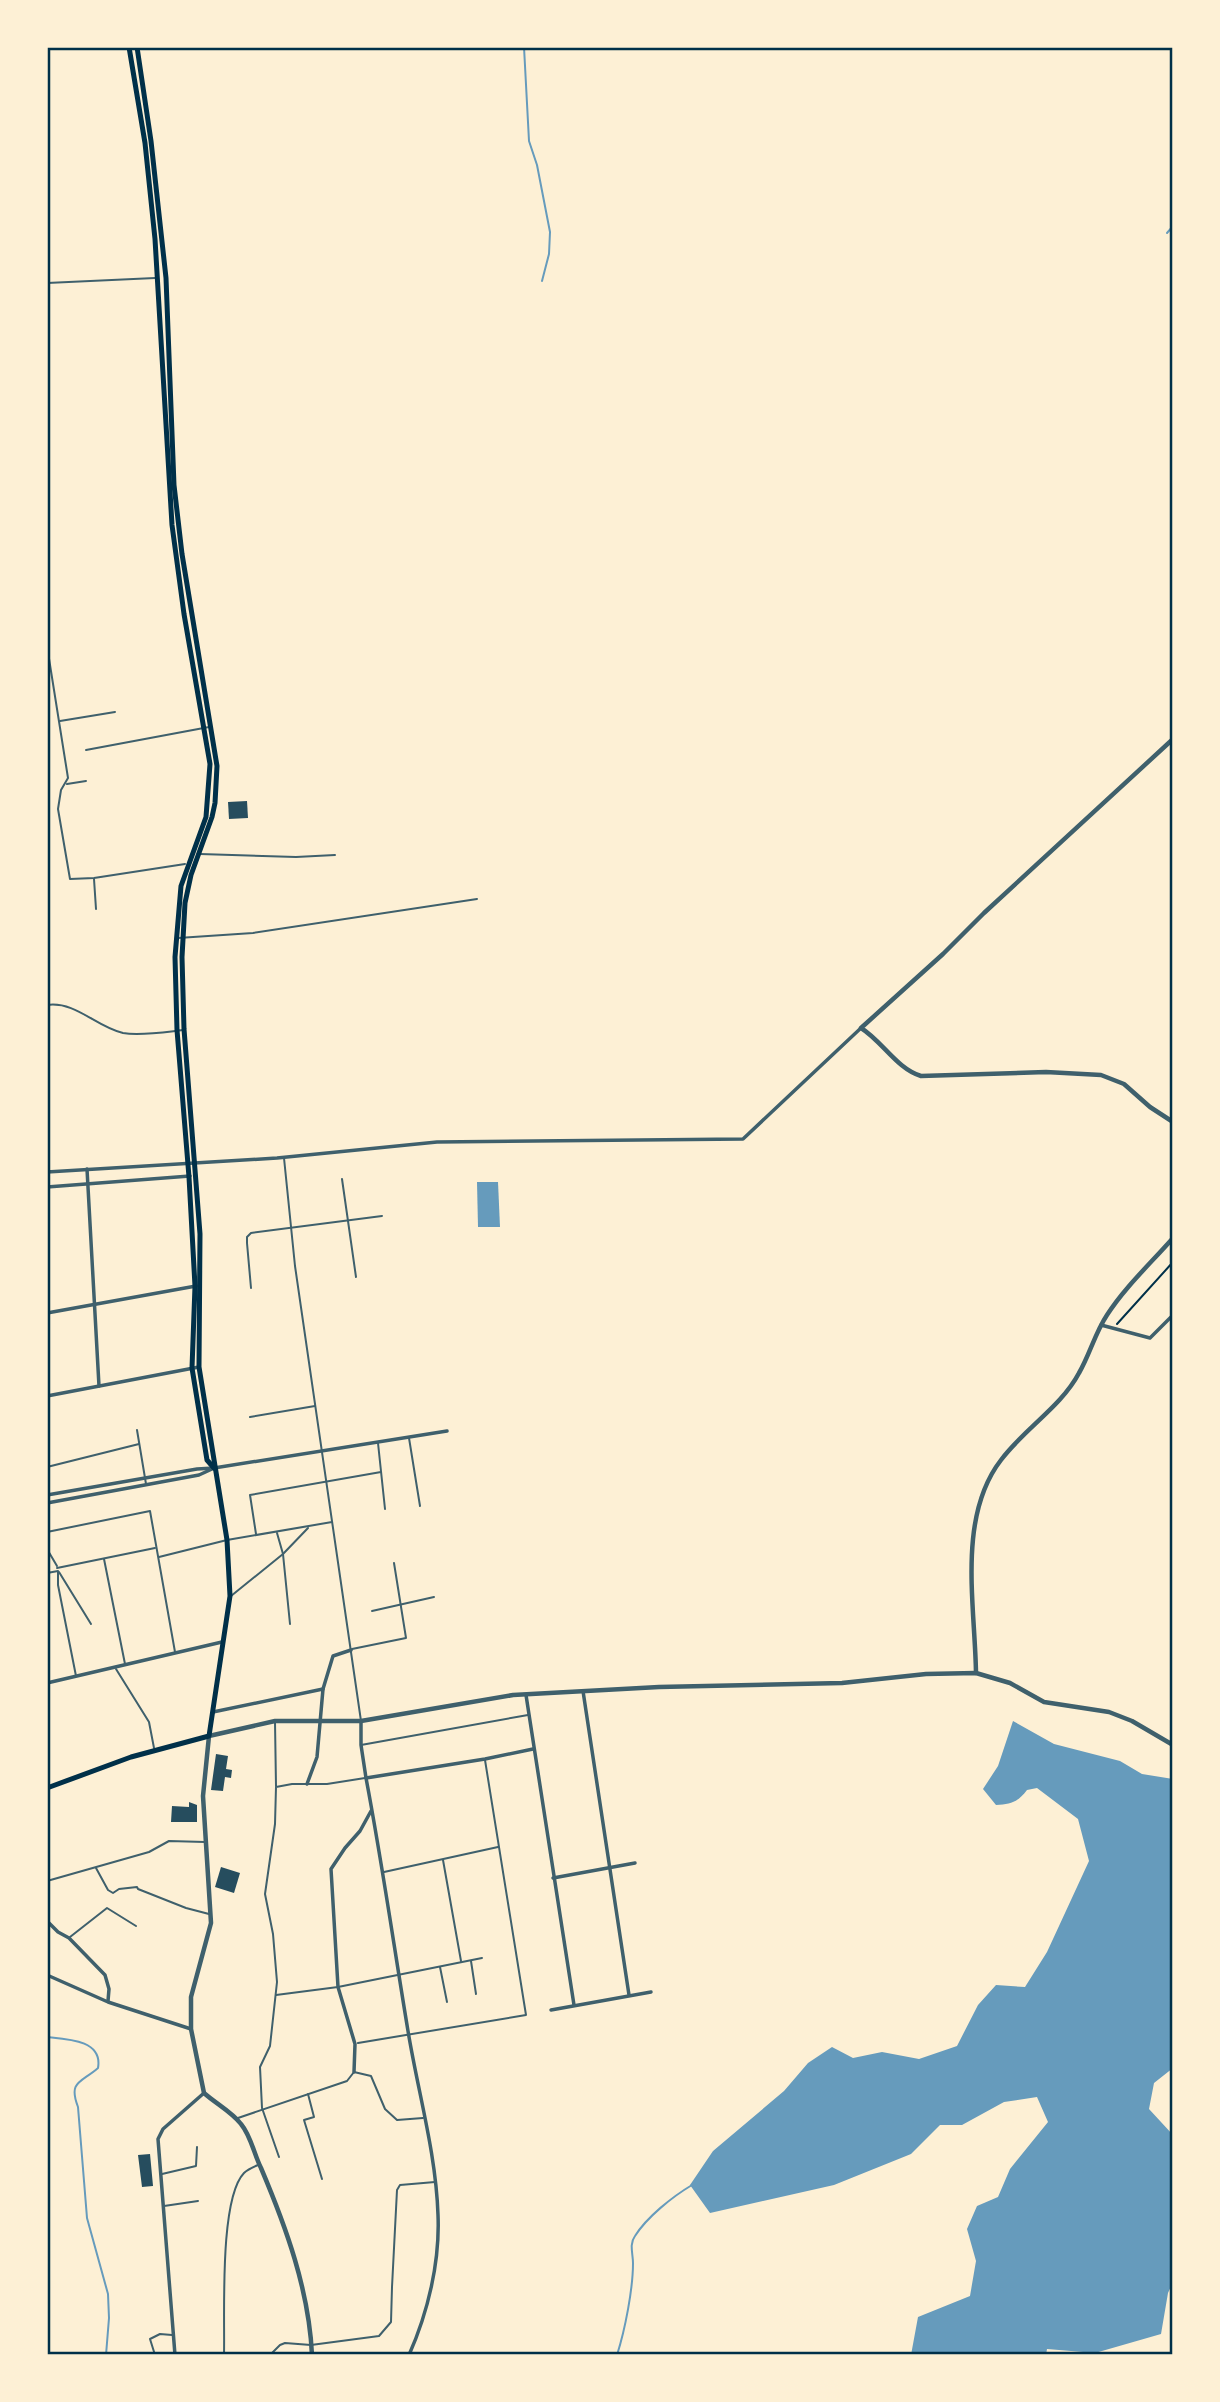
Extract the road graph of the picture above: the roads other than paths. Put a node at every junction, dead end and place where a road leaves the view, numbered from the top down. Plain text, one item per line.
1 (130, 47) edge
2 (137, 47) edge
3 (162, 278) junction
4 (47, 284) edge
5 (47, 646) edge
6 (115, 712) dead end
7 (59, 722) junction
8 (207, 727) junction
9 (1173, 739) edge
10 (86, 750) dead end
11 (86, 781) dead end
12 (66, 784) junction
13 (200, 854) junction
14 (335, 855) dead end
15 (190, 863) junction
16 (94, 877) junction
17 (477, 899) dead end
18 (96, 909) dead end
19 (180, 938) junction
20 (47, 1004) edge
21 (861, 1028) junction
22 (177, 1030) junction
23 (184, 1030) junction
24 (1173, 1122) edge
25 (284, 1157) junction
26 (188, 1162) junction
27 (195, 1164) junction
28 (87, 1169) junction
29 (47, 1172) edge
30 (190, 1177) junction
31 (341, 1179) dead end
32 (88, 1185) junction
33 (47, 1187) edge
34 (382, 1216) dead end
35 (347, 1220) junction
36 (292, 1227) junction
37 (1173, 1238) edge
38 (356, 1277) dead end
39 (198, 1286) junction
40 (251, 1288) dead end
41 (96, 1303) junction
42 (47, 1313) edge
43 (1173, 1318) edge
44 (1101, 1325) junction
45 (196, 1368) junction
46 (99, 1386) junction
47 (47, 1396) edge
48 (316, 1406) junction
49 (250, 1417) dead end
50 (136, 1430) dead end
51 (447, 1431) dead end
52 (409, 1437) junction
53 (378, 1442) junction
54 (139, 1444) junction
55 (322, 1450) junction
56 (47, 1467) edge
57 (214, 1468) junction
58 (382, 1472) junction
59 (145, 1477) junction
60 (328, 1482) junction
61 (146, 1484) junction
62 (47, 1496) edge
63 (47, 1503) edge
64 (420, 1506) dead end
65 (385, 1509) dead end
66 (334, 1521) junction
67 (308, 1528) junction
68 (47, 1532) edge
69 (277, 1532) junction
70 (256, 1535) junction
71 (228, 1540) junction
72 (156, 1548) junction
73 (47, 1549) edge
74 (283, 1554) junction
75 (158, 1557) junction
76 (104, 1559) junction
77 (394, 1563) dead end
78 (58, 1569) junction
79 (47, 1573) edge
80 (230, 1596) junction
81 (434, 1597) dead end
82 (400, 1605) junction
83 (372, 1611) dead end
84 (91, 1624) dead end
85 (290, 1624) dead end
86 (223, 1642) junction
87 (351, 1650) junction
88 (175, 1654) junction
89 (125, 1665) junction
90 (116, 1668) junction
91 (976, 1672) junction
92 (76, 1677) junction
93 (47, 1683) edge
94 (323, 1689) junction
95 (583, 1691) junction
96 (527, 1695) junction
97 (213, 1712) junction
98 (528, 1715) junction
99 (321, 1720) junction
100 (275, 1721) junction
101 (361, 1721) junction
102 (209, 1736) junction
103 (361, 1745) junction
104 (1173, 1745) edge
105 (533, 1749) junction
106 (154, 1750) junction
107 (485, 1759) junction
108 (366, 1778) junction
109 (307, 1784) junction
110 (276, 1787) junction
111 (47, 1788) edge
112 (372, 1809) junction
113 (206, 1842) junction
114 (499, 1847) junction
115 (443, 1859) junction
116 (635, 1863) dead end
117 (610, 1867) junction
118 (96, 1868) junction
119 (382, 1872) junction
120 (553, 1878) junction
121 (47, 1881) edge
122 (211, 1914) junction
123 (47, 1921) edge
124 (136, 1926) dead end
125 (69, 1938) junction
126 (482, 1958) dead end
127 (471, 1960) junction
128 (461, 1962) junction
129 (440, 1966) junction
130 (399, 1974) junction
131 (47, 1975) edge
132 (338, 1987) junction
133 (651, 1992) dead end
134 (476, 1994) dead end
135 (629, 1995) junction
136 (275, 1996) junction
137 (108, 2002) junction
138 (447, 2002) dead end
139 (574, 2005) junction
140 (551, 2010) dead end
141 (191, 2029) junction
142 (408, 2034) junction
143 (355, 2044) junction
144 (354, 2072) junction
145 (204, 2093) junction
146 (308, 2093) junction
147 (262, 2108) junction
148 (237, 2118) junction
149 (424, 2118) junction
150 (197, 2147) dead end
151 (279, 2157) dead end
152 (259, 2165) junction
153 (162, 2174) junction
154 (322, 2179) dead end
155 (436, 2182) junction
156 (198, 2201) dead end
157 (164, 2206) junction
158 (173, 2335) junction
159 (311, 2345) junction
160 (155, 2355) edge
161 (175, 2355) edge
162 (225, 2355) edge
163 (270, 2355) edge
164 (312, 2355) edge
165 (409, 2355) edge

1 - 3 main road
2 - 3 main road
3 - 4 lane
3 - 8 main road
5 - 7 lane
6 - 7 lane
7 - 12 lane
8 - 10 lane
8 - 13 main road
8 - 15 main road
9 - 21 street
11 - 12 lane
12 - 16 lane
13 - 14 lane
13 - 19 main road
15 - 16 lane
15 - 19 main road
16 - 18 lane
17 - 19 lane
19 - 22 main road
19 - 23 main road
20 - 22 lane
21 - 24 street
21 - 25 street
22 - 23 lane
22 - 26 main road
23 - 27 main road
25 - 27 street
25 - 36 lane
26 - 27 street
26 - 28 street
26 - 30 main road
27 - 30 street
27 - 39 main road
28 - 29 street
28 - 32 street
30 - 32 street
30 - 39 main road
31 - 35 lane
32 - 33 street
32 - 41 street
34 - 35 lane
35 - 36 lane
35 - 38 lane
36 - 40 lane
36 - 48 lane
37 - 44 street
39 - 41 street
39 - 45 main road
41 - 42 street
41 - 46 street
43 - 44 street
44 - 91 street
45 - 46 street
45 - 57 main road
46 - 47 street
48 - 49 lane
48 - 55 lane
50 - 54 lane
51 - 52 street
52 - 53 street
52 - 64 lane
53 - 55 street
53 - 58 lane
54 - 56 lane
54 - 59 lane
55 - 57 street
55 - 60 lane
57 - 59 street
57 - 61 street
57 - 71 main road
58 - 60 lane
58 - 65 lane
59 - 61 lane
59 - 62 street
60 - 66 lane
60 - 70 lane
61 - 63 street
66 - 67 lane
66 - 87 lane
67 - 69 lane
67 - 74 lane
68 - 72 lane
69 - 70 lane
69 - 74 lane
70 - 71 lane
71 - 75 lane
71 - 80 main road
72 - 75 lane
72 - 76 lane
73 - 78 lane
74 - 80 lane
74 - 85 lane
75 - 88 lane
76 - 78 lane
76 - 89 lane
77 - 82 lane
78 - 79 lane
78 - 84 lane
78 - 92 lane
80 - 86 main road
81 - 82 lane
82 - 83 lane
82 - 87 lane
86 - 88 street
86 - 97 main road
87 - 94 street
87 - 101 lane
88 - 89 street
89 - 90 street
90 - 92 street
90 - 106 lane
91 - 95 street
91 - 104 street
92 - 93 street
94 - 97 street
94 - 99 street
95 - 96 street
95 - 117 street
96 - 98 street
96 - 101 street
97 - 102 main road
98 - 103 lane
98 - 105 street
99 - 100 street
99 - 101 street
99 - 109 street
100 - 102 street
100 - 110 lane
101 - 103 street
102 - 106 main road
102 - 113 street
103 - 108 street
105 - 107 street
105 - 120 street
106 - 111 main road
107 - 108 street
107 - 114 lane
108 - 109 lane
108 - 112 street
109 - 110 lane
110 - 136 lane
112 - 119 street
112 - 132 street
113 - 118 lane
113 - 122 street
114 - 115 lane
114 - 142 lane
115 - 119 lane
115 - 128 lane
116 - 117 street
117 - 120 street
117 - 135 street
118 - 121 lane
118 - 122 lane
119 - 130 street
120 - 139 street
122 - 141 street
123 - 125 street
124 - 125 lane
125 - 137 street
126 - 127 lane
127 - 128 lane
127 - 134 lane
128 - 129 lane
129 - 130 lane
129 - 138 lane
130 - 132 lane
130 - 142 street
131 - 137 street
132 - 136 lane
132 - 143 street
133 - 135 street
135 - 139 street
136 - 147 lane
137 - 141 street
139 - 140 street
141 - 145 street
142 - 143 lane
142 - 149 street
143 - 144 street
144 - 146 lane
144 - 149 lane
145 - 148 street
145 - 153 street
146 - 147 lane
146 - 154 lane
147 - 148 lane
147 - 151 lane
148 - 152 street
149 - 155 street
150 - 153 lane
152 - 159 street
152 - 162 lane
153 - 157 street
155 - 159 lane
155 - 165 street
156 - 157 lane
157 - 158 street
158 - 160 lane
158 - 161 street
159 - 163 lane
159 - 164 street

